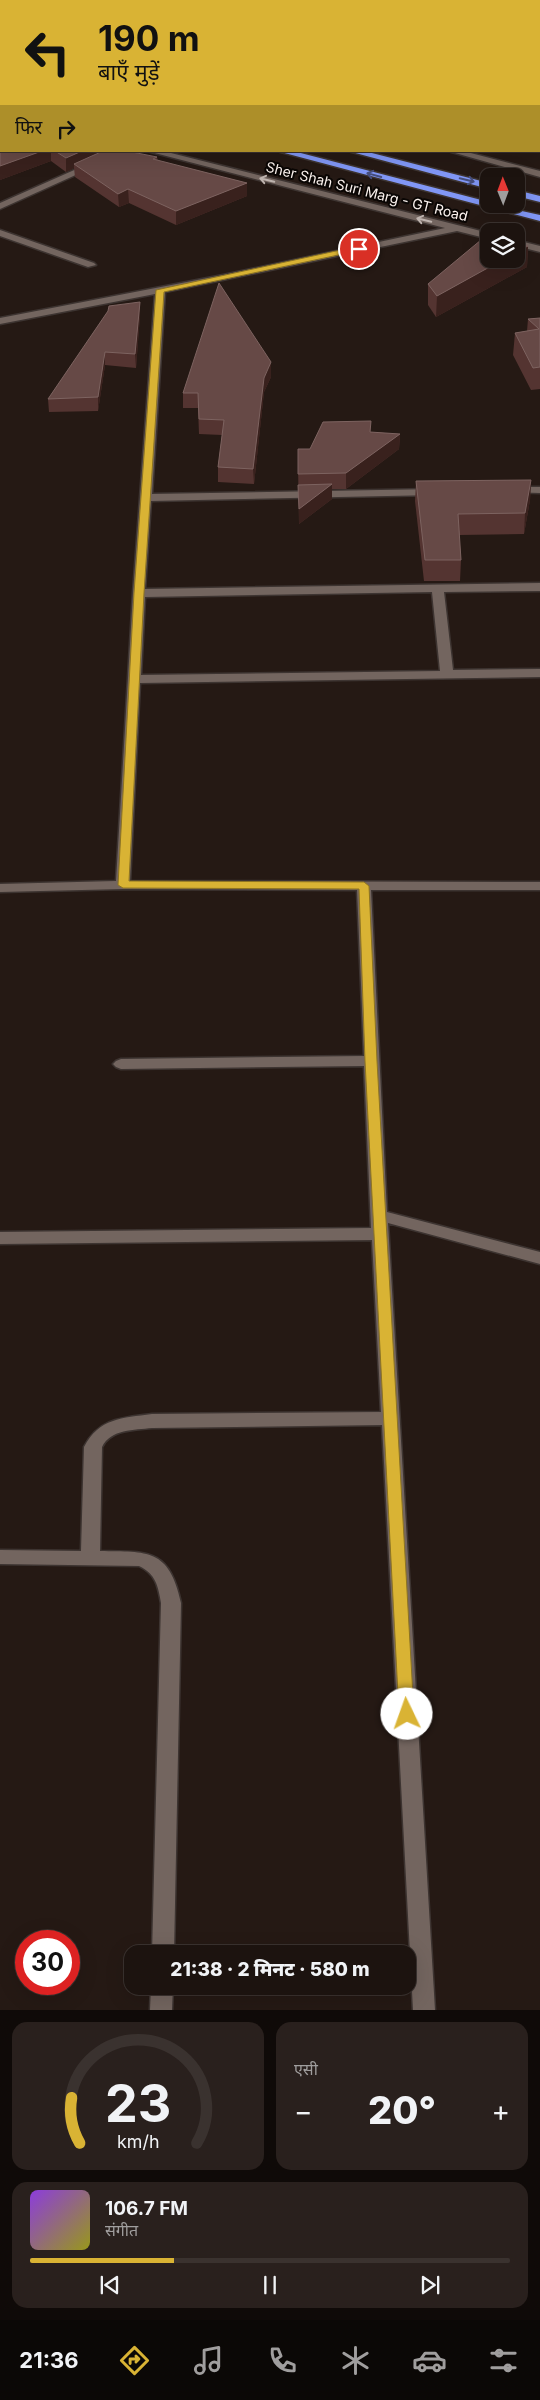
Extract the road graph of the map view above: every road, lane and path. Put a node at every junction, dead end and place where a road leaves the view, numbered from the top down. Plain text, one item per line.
1 (123, 152) edge
2 (155, 152) edge
3 (285, 152) edge
4 (356, 152) edge
5 (456, 152) edge
6 (540, 174) edge
7 (480, 184) edge
8 (525, 195) edge
9 (540, 199) edge
10 (0, 206) edge
11 (540, 218) edge
12 (457, 228) junction
13 (0, 233) edge
14 (480, 234) edge
15 (525, 245) edge
16 (540, 249) edge
17 (91, 265) dead end
18 (160, 290) junction
19 (0, 321) edge
20 (540, 490) edge
21 (501, 491) edge
22 (451, 492) edge
23 (146, 498) junction
24 (540, 587) edge
25 (438, 589) junction
26 (139, 593) junction
27 (540, 673) edge
28 (446, 674) junction
29 (134, 679) junction
30 (123, 885) junction
31 (364, 886) junction
32 (540, 886) edge
33 (0, 888) edge
34 (371, 1061) junction
35 (121, 1064) dead end
36 (379, 1215) junction
37 (380, 1234) junction
38 (0, 1238) edge
39 (540, 1258) edge
40 (390, 1418) junction
41 (0, 1557) edge
42 (90, 1557) junction
43 (162, 1945) edge
44 (162, 1995) edge
45 (161, 2010) edge
46 (424, 2010) edge

1 - 10 street
12 -> 2 street, Sher Shah Suri Marg - GT Road
11 -> 3 highway, Sher Shah Suri Marg - GT Road
4 -> 7 highway
5 - 6 street
8 - 9 highway
12 - 14 street, Sher Shah Suri Marg - GT Road
12 - 18 street
13 - 17 street
15 - 16 street
18 - 19 street
18 - 23 street
20 - 21 street
22 - 23 street
23 - 26 street
24 - 25 street
25 - 26 street
25 - 28 street
26 - 29 street
27 - 28 street
28 - 29 street
29 - 30 street
30 - 31 street
30 - 33 street
31 - 32 street
31 - 34 street
34 - 35 street
34 - 36 street
36 - 37 street
36 - 39 street
37 - 38 street
37 - 40 street
40 - 42 street
40 - 46 street
41 - 42 street
42 - 43 street
44 - 45 street

